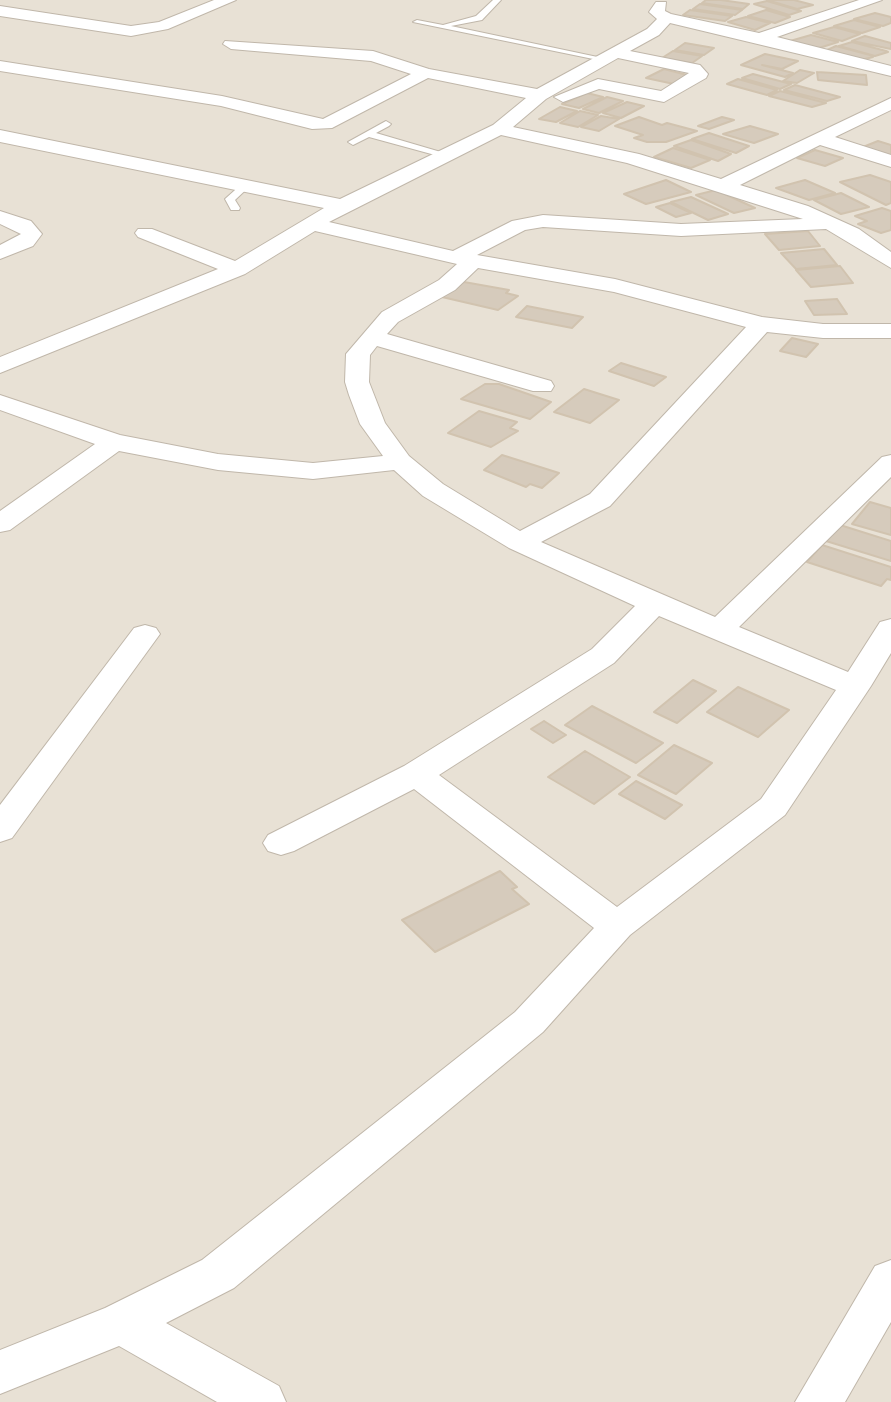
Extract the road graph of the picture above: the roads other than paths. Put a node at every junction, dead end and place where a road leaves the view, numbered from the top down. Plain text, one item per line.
1 (192, 0) edge
2 (497, 0) edge
3 (671, 0) edge
4 (874, 0) edge
5 (222, 2) edge
6 (855, 6) junction
7 (0, 11) edge
8 (891, 14) edge
9 (666, 18) junction
10 (417, 22) dead end
11 (444, 26) junction
12 (759, 38) junction
13 (231, 44) dead end
14 (609, 56) junction
15 (0, 66) edge
16 (886, 67) edge
17 (426, 73) junction
18 (540, 95) junction
19 (891, 103) edge
20 (524, 111) junction
21 (386, 124) dead end
22 (499, 129) junction
23 (368, 134) junction
24 (0, 136) edge
25 (821, 139) junction
26 (353, 142) dead end
27 (446, 155) junction
28 (891, 161) edge
29 (247, 184) junction
30 (724, 185) junction
31 (342, 206) junction
32 (235, 208) dead end
33 (0, 217) edge
34 (830, 224) junction
35 (315, 225) junction
36 (145, 233) dead end
37 (0, 253) edge
38 (465, 259) junction
39 (891, 262) edge
40 (237, 269) junction
41 (761, 324) junction
42 (891, 331) edge
43 (371, 337) junction
44 (0, 366) edge
45 (542, 386) dead end
46 (0, 402) edge
47 (114, 442) junction
48 (400, 462) junction
49 (891, 463) edge
50 (0, 524) edge
51 (519, 542) junction
52 (655, 603) junction
53 (891, 628) edge
54 (720, 630) junction
55 (145, 634) dead end
56 (855, 686) junction
57 (416, 774) junction
58 (0, 830) edge
59 (281, 843) dead end
60 (617, 926) junction
61 (891, 1280) edge
62 (122, 1323) junction
63 (0, 1372) edge
64 (262, 1402) edge
65 (819, 1402) edge

1 - 5 street
2 - 11 lane
3 - 9 street
4 - 6 street
5 - 7 street
6 - 8 street
6 - 12 street
9 - 12 street
9 - 14 street
10 - 11 lane
11 - 14 lane
12 - 16 street
13 - 17 street
14 - 18 street
14 - 20 street
15 - 17 street
17 - 18 street
18 - 20 street
19 - 25 street
20 - 22 street
21 - 23 lane
22 - 27 street
22 - 30 street
23 - 26 lane
23 - 27 lane
24 - 29 street
25 - 28 street
25 - 30 street
27 - 31 street
29 - 31 street
29 - 32 lane
30 - 34 street
31 - 35 street
33 - 37 street
34 - 38 street
34 - 39 street
35 - 38 street
35 - 40 street
36 - 40 street
38 - 41 street
38 - 43 street
40 - 44 street
41 - 42 street
41 - 51 street
43 - 45 street
43 - 48 street
46 - 47 street
47 - 48 street
47 - 50 street
48 - 51 street
49 - 54 street
51 - 52 street
52 - 54 street
52 - 57 street
53 - 56 street
54 - 56 street
55 - 58 street
56 - 60 street
57 - 59 street
57 - 60 street
60 - 62 street
61 - 65 street
62 - 63 street
62 - 64 street

